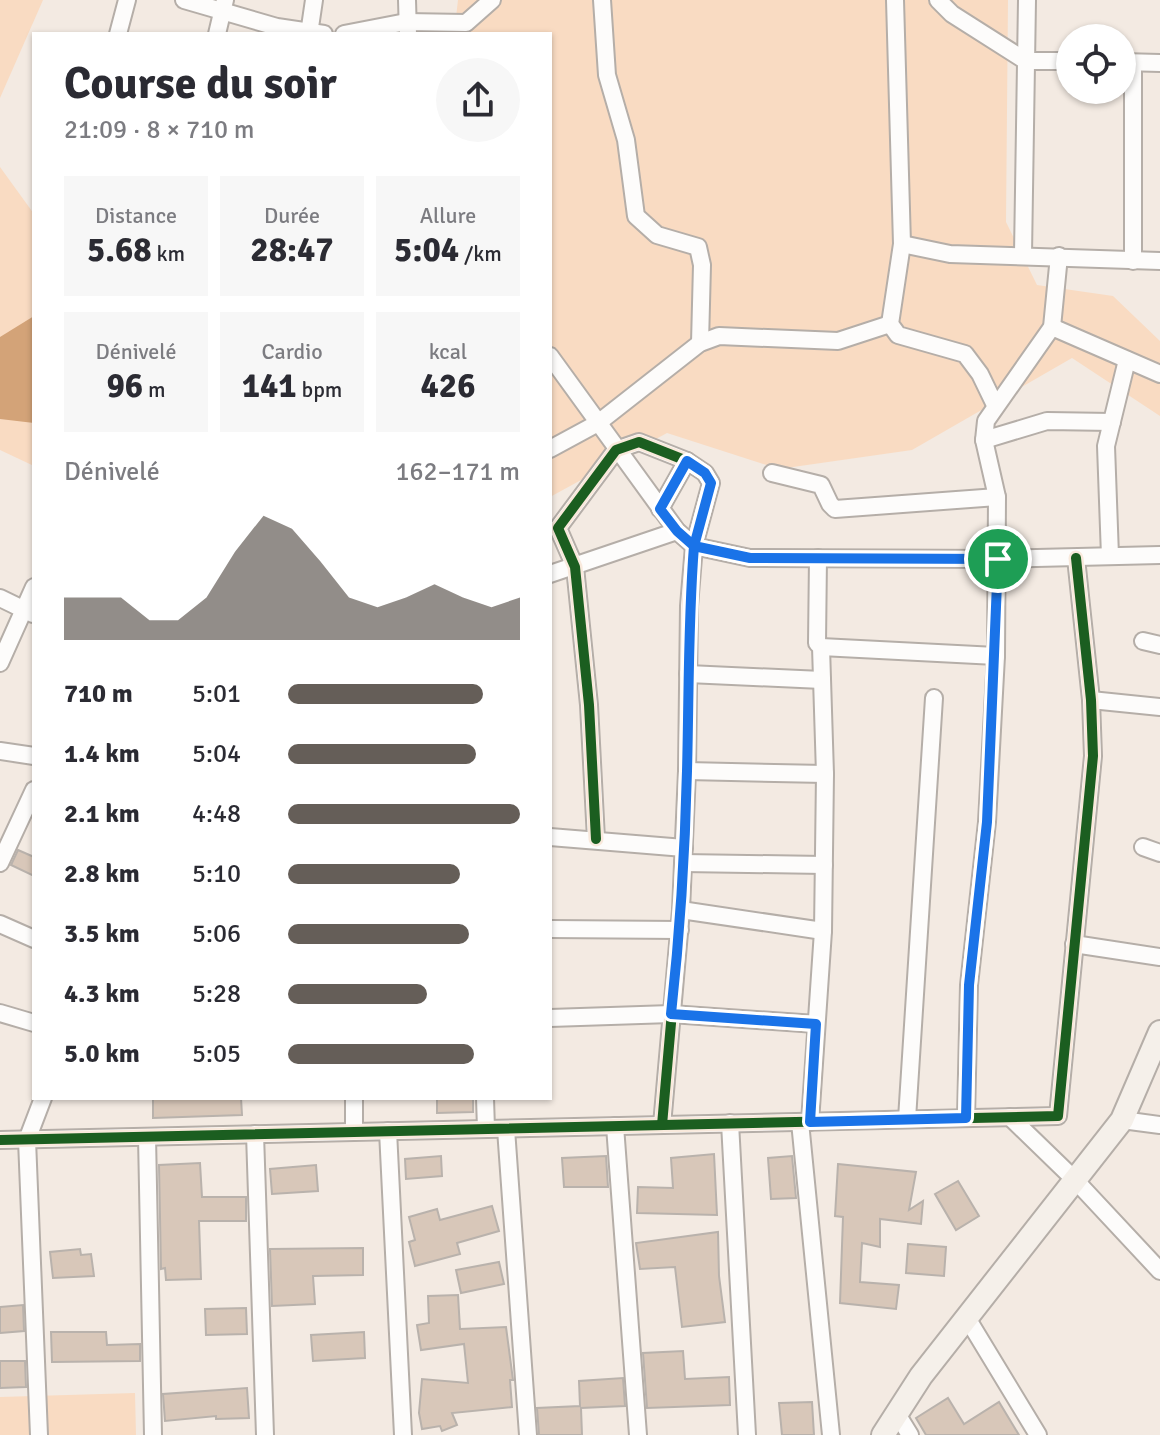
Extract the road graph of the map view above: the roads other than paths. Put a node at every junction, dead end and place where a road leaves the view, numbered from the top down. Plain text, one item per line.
1 (127, 0) edge
2 (184, 0) edge
3 (314, 0) edge
4 (407, 0) edge
5 (492, 0) edge
6 (602, 0) edge
7 (895, 0) edge
8 (938, 0) edge
9 (1027, 0) edge
10 (224, 6) edge
11 (407, 28) edge
12 (468, 29) edge
13 (119, 32) edge
14 (218, 32) edge
15 (308, 32) edge
16 (314, 32) edge
17 (365, 32) edge
18 (1026, 61) junction
19 (1056, 61) edge
20 (1136, 62) edge
21 (1160, 63) edge
22 (1129, 104) edge
23 (902, 244) junction
24 (1023, 254) junction
25 (1059, 256) junction
26 (1133, 261) junction
27 (1160, 261) edge
28 (890, 324) junction
29 (1052, 327) junction
30 (700, 343) junction
31 (552, 359) edge
32 (1127, 360) junction
33 (1160, 374) edge
34 (995, 405) junction
35 (1112, 422) junction
36 (598, 423) junction
37 (984, 440) junction
38 (552, 448) edge
39 (616, 450) junction
40 (687, 461) junction
41 (772, 473) dead end
42 (997, 497) junction
43 (660, 509) junction
44 (677, 531) junction
45 (694, 546) junction
46 (1160, 555) edge
47 (1110, 556) junction
48 (818, 558) junction
49 (1076, 558) junction
50 (998, 559) junction
51 (575, 567) junction
52 (552, 573) edge
53 (0, 598) edge
54 (29, 612) edge
55 (1143, 641) dead end
56 (1160, 645) edge
57 (821, 647) junction
58 (996, 656) junction
59 (0, 663) edge
60 (688, 674) junction
61 (822, 680) junction
62 (934, 698) dead end
63 (1091, 700) junction
64 (1160, 707) edge
65 (0, 751) edge
66 (32, 756) edge
67 (687, 771) junction
68 (825, 774) junction
69 (32, 794) edge
70 (552, 837) edge
71 (596, 839) junction
72 (1143, 847) dead end
73 (1160, 853) edge
74 (684, 856) junction
75 (0, 863) edge
76 (824, 865) junction
77 (681, 910) junction
78 (0, 924) edge
79 (552, 929) edge
80 (680, 930) junction
81 (823, 931) junction
82 (32, 938) edge
83 (1074, 944) junction
84 (1160, 957) edge
85 (0, 1013) edge
86 (671, 1014) junction
87 (552, 1018) edge
88 (32, 1022) edge
89 (816, 1024) junction
90 (1159, 1036) edge
91 (42, 1100) edge
92 (354, 1100) edge
93 (485, 1100) edge
94 (1010, 1117) junction
95 (966, 1118) junction
96 (907, 1119) junction
97 (1122, 1120) junction
98 (805, 1122) junction
99 (730, 1123) junction
100 (662, 1125) junction
101 (1160, 1125) edge
102 (615, 1126) junction
103 (486, 1129) junction
104 (506, 1129) junction
105 (388, 1131) junction
106 (354, 1132) junction
107 (255, 1134) junction
108 (147, 1137) junction
109 (0, 1140) edge
110 (27, 1140) junction
111 (1076, 1181) junction
112 (1160, 1271) edge
113 (967, 1318) junction
114 (897, 1414) junction
115 (39, 1435) edge
116 (153, 1435) edge
117 (265, 1435) edge
118 (403, 1435) edge
119 (528, 1435) edge
120 (638, 1435) edge
121 (747, 1435) edge
122 (831, 1435) edge
123 (883, 1435) edge
124 (910, 1435) edge
125 (1038, 1435) edge

1 - 13 street
2 - 10 street
3 - 16 street
4 - 11 street
5 - 12 street
6 - 30 street
7 - 23 street
8 - 18 street
9 - 18 street
10 - 14 street
10 - 15 street
11 - 12 street
11 - 17 street
18 - 19 street
18 - 24 street
20 - 21 street
22 - 26 street
23 - 24 street
23 - 28 street
24 - 25 street
25 - 26 street
25 - 29 street
26 - 27 street
28 - 30 street
28 - 34 street
29 - 32 street
29 - 34 street
30 - 36 street
31 - 36 street
32 - 33 street
32 - 35 street
34 - 37 street
35 - 37 street
35 - 47 street
36 - 38 street
36 - 39 street
37 - 42 street
39 - 40 street
39 - 43 street
39 - 51 street
40 - 43 street
40 - 45 street
41 - 42 street
42 - 50 street
43 - 44 street
44 - 45 street
44 - 51 street
45 - 48 street
45 - 60 street
46 - 47 street
47 - 49 street
48 - 50 street
48 - 57 street
49 - 50 street
49 - 63 street
50 - 58 street
51 - 52 street
51 - 71 street
53 - 54 street
54 - 59 street
55 - 56 street
57 - 58 street
57 - 61 street
58 - 95 street
60 - 61 street
60 - 67 street
61 - 68 street
62 - 96 street
63 - 64 street
63 - 83 street
65 - 66 street
67 - 68 street
67 - 74 street
68 - 76 street
69 - 75 street
70 - 71 street
71 - 74 street
72 - 73 street
74 - 76 street
74 - 77 street
76 - 81 street
77 - 80 street
77 - 81 street
78 - 82 street
79 - 80 street
80 - 86 street
81 - 89 street
83 - 84 street
83 - 94 street
85 - 88 street
86 - 87 street
86 - 89 street
86 - 100 street
89 - 98 street
90 - 97 street
91 - 110 street
92 - 106 street
93 - 103 street
94 - 95 street
94 - 111 street
95 - 96 street
96 - 98 street
97 - 101 street
97 - 111 street
98 - 99 street
98 - 122 street
99 - 100 street
99 - 121 street
100 - 102 street
102 - 104 street
102 - 120 street
103 - 104 street
103 - 105 street
104 - 119 street
105 - 106 street
105 - 118 street
106 - 107 street
107 - 108 street
107 - 117 street
108 - 110 street
108 - 116 street
109 - 110 street
110 - 115 street
111 - 112 street
111 - 113 street
113 - 114 street
113 - 125 street
114 - 123 street
114 - 124 street

